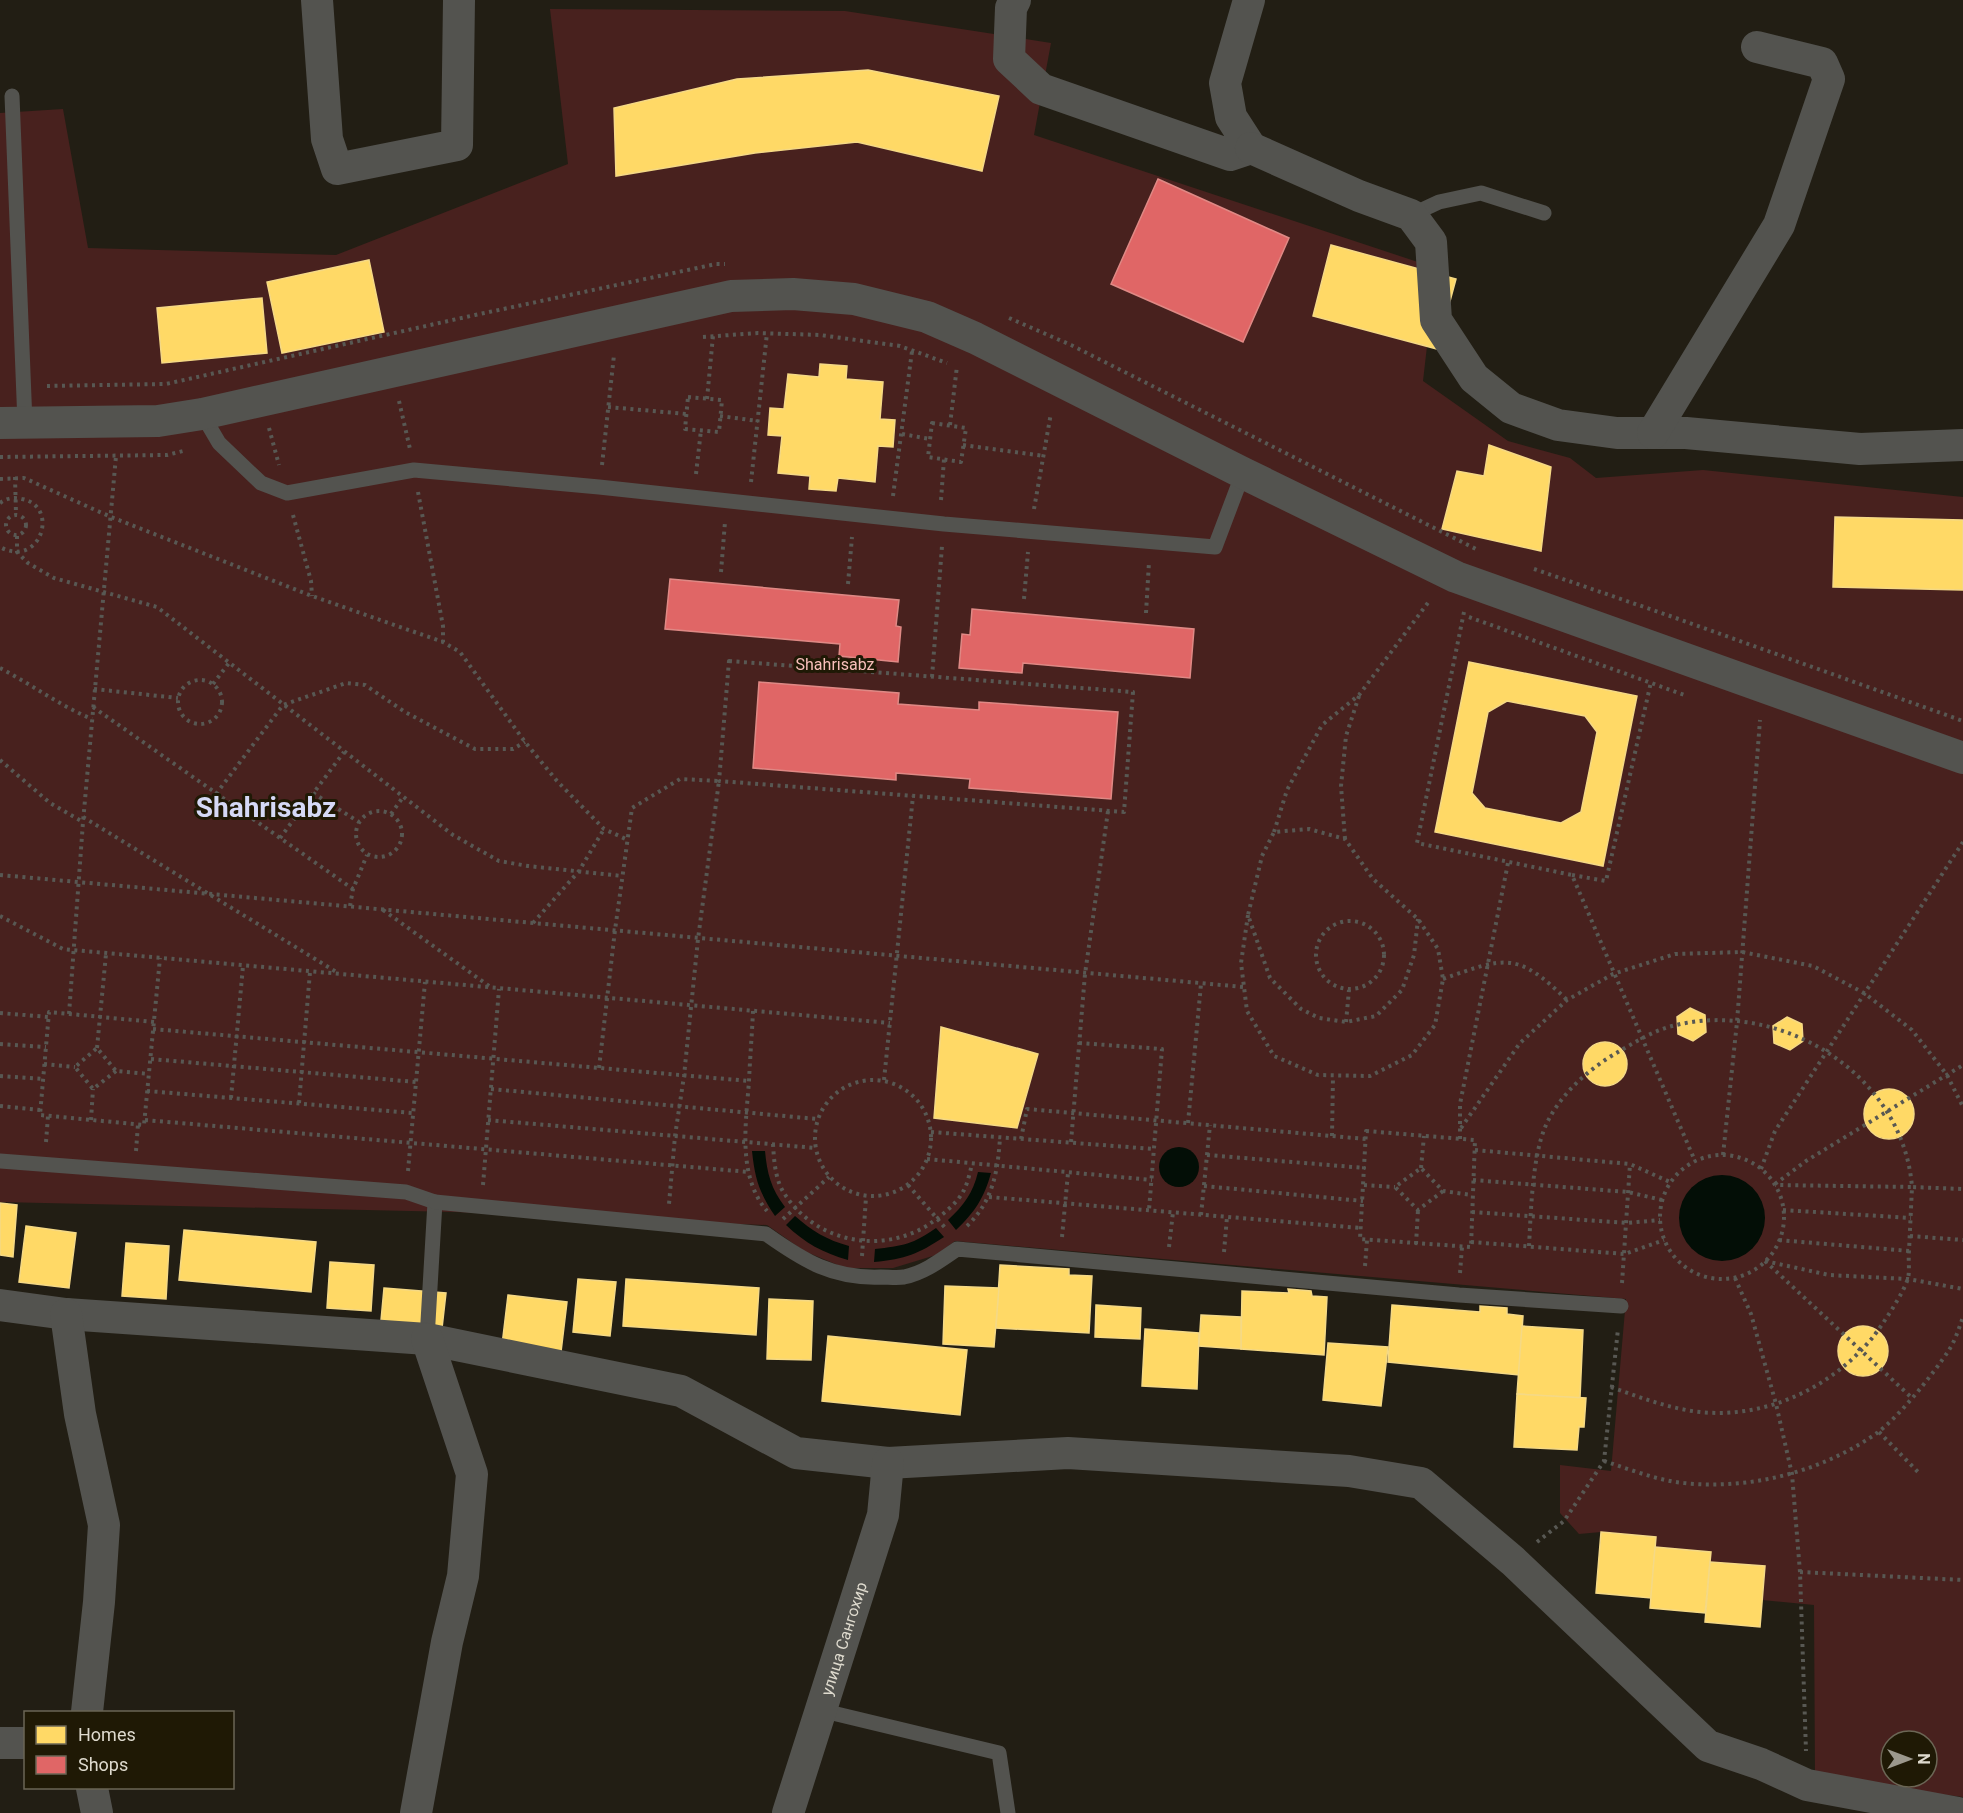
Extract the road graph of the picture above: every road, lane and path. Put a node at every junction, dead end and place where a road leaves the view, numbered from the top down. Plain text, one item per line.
1 (317, 0) edge
2 (459, 0) edge
3 (1016, 0) edge
4 (1249, 0) edge
5 (1757, 47) dead end
6 (12, 96) dead end
7 (1251, 148) junction
8 (1544, 213) dead end
9 (1411, 215) junction
10 (727, 264) dead end
11 (1007, 316) dead end
12 (767, 333) junction
13 (713, 336) junction
14 (697, 337) dead end
15 (912, 351) junction
16 (624, 353) dead end
17 (614, 355) junction
18 (603, 358) dead end
19 (957, 366) junction
20 (968, 371) dead end
21 (23, 387) junction
22 (707, 399) junction
23 (410, 401) dead end
24 (399, 403) dead end
25 (608, 407) junction
26 (1041, 408) dead end
27 (202, 414) junction
28 (687, 414) junction
29 (720, 416) junction
30 (758, 421) junction
31 (12, 423) edge
32 (950, 425) junction
33 (701, 430) junction
34 (270, 432) dead end
35 (1653, 433) junction
36 (902, 434) junction
37 (930, 439) junction
38 (219, 443) junction
39 (963, 445) junction
40 (1963, 445) edge
41 (116, 456) junction
42 (1044, 456) junction
43 (0, 458) edge
44 (945, 459) junction
45 (1243, 473) junction
46 (15, 477) junction
47 (0, 479) edge
48 (599, 487) junction
49 (16, 497) junction
50 (694, 497) junction
51 (727, 500) junction
52 (0, 503) edge
53 (749, 503) junction
54 (16, 514) junction
55 (854, 514) junction
56 (111, 517) junction
57 (891, 518) junction
58 (941, 523) junction
59 (1030, 531) junction
60 (17, 536) junction
61 (1150, 542) junction
62 (0, 547) edge
63 (17, 552) junction
64 (1533, 568) dead end
65 (722, 572) dead end
66 (1470, 582) junction
67 (848, 584) dead end
68 (104, 592) junction
69 (1420, 595) dead end
70 (1024, 599) dead end
71 (1430, 600) junction
72 (1439, 604) dead end
73 (1455, 612) dead end
74 (1146, 613) dead end
75 (1464, 616) junction
76 (1674, 616) junction
77 (1662, 650) junction
78 (229, 663) junction
79 (0, 668) edge
80 (932, 677) junction
81 (1650, 683) junction
82 (213, 684) junction
83 (94, 689) junction
84 (1359, 695) junction
85 (178, 698) junction
86 (1694, 698) dead end
87 (283, 705) junction
88 (93, 707) junction
89 (1749, 717) dead end
90 (92, 719) junction
91 (1963, 721) edge
92 (525, 742) junction
93 (344, 752) junction
94 (1963, 758) edge
95 (0, 760) edge
96 (719, 781) junction
97 (313, 793) junction
98 (216, 794) junction
99 (913, 796) junction
100 (403, 797) junction
101 (1108, 811) junction
102 (391, 814) junction
103 (83, 819) junction
104 (359, 822) junction
105 (604, 829) junction
106 (1274, 832) junction
107 (280, 838) junction
108 (1345, 839) junction
109 (628, 840) junction
110 (1963, 842) edge
111 (367, 855) junction
112 (1508, 863) junction
113 (579, 871) junction
114 (0, 875) edge
115 (1572, 875) junction
116 (622, 876) junction
117 (78, 882) junction
118 (353, 889) junction
119 (210, 893) junction
120 (350, 906) junction
121 (382, 909) junction
122 (0, 915) edge
123 (1248, 915) junction
124 (1418, 919) junction
125 (533, 922) junction
126 (615, 930) junction
127 (698, 939) junction
128 (73, 950) junction
129 (1742, 952) junction
130 (106, 954) junction
131 (897, 957) junction
132 (160, 958) junction
133 (1489, 963) junction
134 (243, 966) junction
135 (310, 972) junction
136 (340, 974) junction
137 (1085, 974) junction
138 (1613, 974) junction
139 (1443, 979) junction
140 (425, 982) junction
141 (1201, 984) junction
142 (1244, 987) junction
143 (491, 988) junction
144 (500, 989) junction
145 (1349, 990) junction
146 (1864, 993) junction
147 (607, 998) junction
148 (1567, 1000) junction
149 (690, 1006) junction
150 (753, 1011) junction
151 (0, 1013) edge
152 (69, 1014) junction
153 (48, 1017) junction
154 (100, 1017) junction
155 (154, 1022) junction
156 (1346, 1022) junction
157 (1737, 1022) junction
158 (890, 1023) junction
159 (153, 1029) junction
160 (236, 1037) junction
161 (1643, 1038) junction
162 (304, 1042) junction
163 (1079, 1043) junction
164 (0, 1044) edge
165 (46, 1047) junction
166 (97, 1048) junction
167 (1828, 1051) junction
168 (418, 1052) junction
169 (150, 1059) junction
170 (494, 1059) junction
171 (44, 1064) junction
172 (1963, 1065) edge
173 (234, 1066) junction
174 (75, 1067) junction
175 (599, 1068) junction
176 (116, 1071) junction
177 (302, 1072) junction
178 (149, 1074) junction
179 (1947, 1075) junction
180 (0, 1076) edge
181 (684, 1076) junction
182 (1334, 1076) junction
183 (43, 1080) junction
184 (884, 1080) junction
185 (416, 1082) junction
186 (749, 1082) junction
187 (93, 1089) junction
188 (491, 1089) junction
189 (147, 1091) junction
190 (231, 1098) junction
191 (299, 1103) junction
192 (0, 1106) edge
193 (680, 1106) junction
194 (1963, 1107) edge
195 (40, 1110) junction
196 (746, 1112) junction
197 (1887, 1112) junction
198 (413, 1113) junction
199 (1073, 1113) junction
200 (817, 1119) junction
201 (91, 1120) junction
202 (145, 1120) junction
203 (488, 1120) junction
204 (1156, 1120) junction
205 (1188, 1123) junction
206 (1210, 1125) junction
207 (1461, 1128) junction
208 (931, 1132) junction
209 (675, 1136) junction
210 (1332, 1136) junction
211 (1424, 1136) junction
212 (1000, 1137) junction
213 (1021, 1138) junction
214 (1366, 1139) junction
215 (1460, 1139) junction
216 (745, 1142) junction
217 (1071, 1142) junction
218 (410, 1143) junction
219 (773, 1144) junction
220 (816, 1148) junction
221 (486, 1149) junction
222 (1154, 1149) junction
223 (1475, 1150) junction
224 (1207, 1155) junction
225 (1723, 1155) junction
226 (1538, 1156) junction
227 (927, 1159) junction
228 (0, 1161) edge
229 (1695, 1161) junction
230 (972, 1164) junction
231 (1630, 1164) junction
232 (673, 1166) junction
233 (998, 1166) junction
234 (1365, 1168) junction
235 (1421, 1168) junction
236 (1761, 1169) junction
237 (749, 1172) junction
238 (1068, 1173) junction
239 (829, 1178) junction
240 (1152, 1180) junction
241 (1473, 1180) junction
242 (1670, 1182) junction
243 (908, 1185) junction
244 (1364, 1185) junction
245 (1534, 1185) junction
246 (1775, 1185) junction
247 (1204, 1186) junction
248 (1395, 1187) junction
249 (1912, 1187) junction
250 (1963, 1189) edge
251 (1443, 1191) junction
252 (406, 1192) junction
253 (1628, 1192) junction
254 (1472, 1195) junction
255 (866, 1197) junction
256 (989, 1197) junction
257 (1662, 1200) junction
258 (1363, 1201) junction
259 (435, 1202) junction
260 (1065, 1203) junction
261 (481, 1207) junction
262 (796, 1207) junction
263 (1149, 1210) junction
264 (1418, 1210) junction
265 (1784, 1210) junction
266 (1173, 1212) junction
267 (1472, 1212) junction
268 (1201, 1215) junction
269 (1531, 1216) junction
270 (1227, 1217) junction
271 (1911, 1218) junction
272 (937, 1219) junction
273 (1660, 1220) junction
274 (1627, 1223) junction
275 (668, 1226) junction
276 (1361, 1228) junction
277 (772, 1229) junction
278 (1910, 1236) junction
279 (1664, 1240) junction
280 (1779, 1240) junction
281 (1963, 1240) edge
282 (863, 1241) junction
283 (1471, 1242) junction
284 (955, 1243) junction
285 (1416, 1244) junction
286 (1529, 1246) junction
287 (1909, 1251) junction
288 (1624, 1254) junction
289 (1059, 1259) junction
290 (1765, 1261) junction
291 (1167, 1269) junction
292 (1222, 1274) junction
293 (860, 1278) junction
294 (1735, 1278) junction
295 (1908, 1279) junction
296 (1963, 1288) edge
297 (0, 1305) edge
298 (1620, 1306) junction
299 (66, 1314) junction
300 (1963, 1317) edge
301 (427, 1339) junction
302 (1861, 1351) junction
303 (1611, 1387) junction
304 (1912, 1398) junction
305 (1776, 1404) junction
306 (1879, 1432) junction
307 (1604, 1461) junction
308 (888, 1463) junction
309 (1918, 1472) dead end
310 (1792, 1474) junction
311 (1513, 1561) junction
312 (1800, 1572) junction
313 (1963, 1580) edge
314 (820, 1710) junction
315 (87, 1711) edge
316 (0, 1743) edge
317 (24, 1743) edge
318 (1807, 1785) junction
319 (92, 1789) edge
320 (97, 1813) edge
321 (416, 1813) edge
322 (788, 1813) edge
323 (1008, 1813) edge
324 (1958, 1813) edge

1 - 2 street
3 - 7 street
4 - 7 street
5 - 35 street
6 - 21 lane
7 - 9 street
8 - 9 lane
9 - 35 street
10 - 21 path
11 - 66 path
12 - 13 path
12 - 15 path
12 - 30 path
13 - 14 path
13 - 22 path
15 - 19 path
15 - 36 path
16 - 17 path
17 - 18 path
17 - 25 path
19 - 20 path
19 - 32 path
21 - 31 lane
22 - 28 path
22 - 29 path
23 - 24 path
25 - 28 path
25 - 48 path
26 - 42 path
27 - 31 street
27 - 38 lane
27 - 45 street
28 - 33 path
29 - 30 path
29 - 33 path
30 - 53 path
32 - 37 path
32 - 39 path
33 - 50 path
34 - 38 path
35 - 40 street
36 - 37 path
36 - 57 path
37 - 44 path
38 - 41 path
38 - 48 lane
39 - 42 path
39 - 44 path
41 - 43 path
41 - 56 path
42 - 59 path
44 - 58 path
45 - 61 lane
45 - 66 street
46 - 47 path
46 - 49 path
46 - 56 path
48 - 50 lane
49 - 52 path
49 - 54 path
49 - 63 path
50 - 51 lane
51 - 53 lane
51 - 65 path
53 - 55 lane
54 - 60 path
54 - 60 path
55 - 57 lane
55 - 67 path
56 - 68 path
56 - 92 path
57 - 58 lane
58 - 59 lane
58 - 80 path
59 - 61 lane
59 - 70 path
60 - 63 path
61 - 74 path
62 - 63 path
63 - 68 path
64 - 76 path
66 - 75 path
66 - 77 street
68 - 78 path
68 - 83 path
69 - 71 path
71 - 72 path
71 - 84 path
73 - 75 path
75 - 81 path
75 - 112 path
76 - 77 path
76 - 91 path
77 - 81 path
77 - 94 street
78 - 82 path
78 - 87 path
79 - 90 path
80 - 96 path
80 - 101 path
81 - 86 path
81 - 115 path
82 - 85 path
82 - 85 path
83 - 85 path
83 - 88 path
84 - 106 path
84 - 108 path
87 - 92 path
87 - 93 path
87 - 98 path
88 - 90 path
88 - 98 path
89 - 129 path
90 - 103 path
92 - 105 path
93 - 97 path
93 - 100 path
95 - 103 path
96 - 99 path
96 - 109 path
96 - 127 path
97 - 104 path
97 - 107 path
98 - 107 path
99 - 101 path
99 - 131 path
100 - 102 path
100 - 113 path
101 - 137 path
102 - 104 path
102 - 111 path
103 - 117 path
103 - 119 path
104 - 111 path
105 - 109 path
105 - 113 path
106 - 108 path
106 - 123 path
107 - 118 path
108 - 124 path
109 - 116 path
110 - 146 path
111 - 118 path
112 - 115 path
112 - 133 path
113 - 116 path
113 - 125 path
114 - 117 path
115 - 138 path
116 - 126 path
117 - 119 path
117 - 128 path
118 - 120 path
119 - 120 path
119 - 136 path
120 - 121 path
121 - 125 path
121 - 143 path
122 - 128 path
123 - 142 path
123 - 156 path
124 - 139 path
124 - 156 path
125 - 126 path
126 - 127 path
126 - 147 path
127 - 131 path
127 - 149 path
128 - 130 path
128 - 152 path
129 - 138 path
129 - 146 path
129 - 157 path
130 - 132 path
130 - 154 path
131 - 137 path
131 - 158 path
132 - 134 path
132 - 155 path
133 - 139 path
133 - 148 path
133 - 207 path
134 - 135 path
134 - 160 path
135 - 136 path
135 - 162 path
136 - 140 path
137 - 141 path
137 - 163 path
138 - 148 path
138 - 161 path
139 - 182 path
140 - 143 path
140 - 168 path
141 - 142 path
141 - 205 path
142 - 182 path
143 - 144 path
144 - 147 path
144 - 170 path
145 - 145 path
145 - 156 path
146 - 167 path
146 - 179 path
147 - 149 path
147 - 175 path
148 - 207 path
149 - 150 path
149 - 181 path
150 - 158 path
150 - 186 path
151 - 153 path
152 - 153 path
152 - 154 path
153 - 165 path
154 - 155 path
154 - 166 path
155 - 159 path
157 - 161 path
157 - 167 path
157 - 225 path
158 - 184 path
159 - 160 path
159 - 169 path
160 - 162 path
160 - 173 path
161 - 226 path
161 - 229 path
162 - 168 path
162 - 177 path
163 - 199 path
163 - 204 path
164 - 165 path
165 - 171 path
166 - 174 path
166 - 176 path
167 - 197 path
167 - 236 path
168 - 170 path
168 - 185 path
169 - 173 path
169 - 178 path
170 - 175 path
170 - 188 path
171 - 174 path
171 - 183 path
172 - 179 path
173 - 177 path
173 - 190 path
174 - 187 path
175 - 181 path
176 - 178 path
176 - 187 path
177 - 185 path
177 - 191 path
178 - 189 path
179 - 194 path
179 - 197 path
180 - 183 path
181 - 186 path
181 - 193 path
182 - 210 path
183 - 195 path
184 - 200 path
184 - 208 path
185 - 198 path
186 - 196 path
187 - 201 path
188 - 193 path
188 - 203 path
189 - 190 path
189 - 202 path
190 - 191 path
191 - 198 path
192 - 195 path
193 - 196 path
193 - 209 path
195 - 201 path
196 - 200 path
196 - 216 path
197 - 246 path
197 - 249 path
198 - 218 path
199 - 204 path
199 - 213 path
199 - 217 path
200 - 220 path
201 - 202 path
202 - 218 path
203 - 209 path
203 - 221 path
204 - 205 path
204 - 222 path
205 - 206 path
206 - 210 path
206 - 224 path
207 - 215 path
208 - 212 path
208 - 227 path
209 - 216 path
209 - 232 path
210 - 214 path
211 - 214 path
211 - 215 path
211 - 235 path
212 - 213 path
212 - 233 path
213 - 217 path
214 - 234 path
215 - 223 path
216 - 219 path
216 - 237 path
217 - 222 path
218 - 221 path
218 - 252 path
219 - 220 path
219 - 262 path
220 - 239 path
221 - 232 path
221 - 261 path
222 - 240 path
223 - 226 path
223 - 241 path
224 - 234 path
224 - 247 path
225 - 229 path
225 - 236 path
226 - 231 path
226 - 245 path
227 - 230 path
227 - 243 path
228 - 252 lane
229 - 242 path
230 - 233 path
230 - 272 path
231 - 242 path
231 - 253 path
232 - 237 path
232 - 275 path
233 - 238 path
233 - 256 path
234 - 244 path
235 - 248 path
235 - 251 path
236 - 246 path
237 - 277 path
238 - 240 path
238 - 260 path
239 - 255 path
239 - 262 path
240 - 263 path
241 - 245 path
241 - 254 path
242 - 257 path
243 - 255 path
243 - 272 path
244 - 248 path
244 - 258 path
245 - 253 path
245 - 269 path
246 - 249 path
246 - 265 path
247 - 258 path
247 - 268 path
248 - 264 path
249 - 250 path
249 - 271 path
251 - 254 path
251 - 264 path
252 - 259 lane
253 - 257 path
253 - 274 path
254 - 267 path
255 - 282 path
256 - 260 path
256 - 284 path
257 - 273 path
258 - 276 path
259 - 261 lane
259 - 301 lane
260 - 263 path
260 - 289 path
261 - 275 lane
262 - 277 path
262 - 282 path
263 - 266 path
264 - 285 path
265 - 271 path
265 - 280 path
266 - 268 path
266 - 291 path
267 - 269 path
267 - 283 path
268 - 270 path
269 - 274 path
269 - 286 path
270 - 276 path
270 - 292 path
271 - 278 path
272 - 282 path
272 - 284 path
273 - 274 path
273 - 279 path
274 - 288 path
275 - 277 lane
276 - 285 path
277 - 293 lane
278 - 281 path
278 - 287 path
279 - 288 path
279 - 294 path
280 - 287 path
280 - 290 path
282 - 293 path
283 - 285 path
283 - 286 path
284 - 289 lane
284 - 293 lane
286 - 288 path
287 - 295 path
288 - 298 path
289 - 291 lane
290 - 294 path
290 - 295 path
290 - 302 path
291 - 292 lane
292 - 298 lane
294 - 305 path
295 - 296 path
295 - 302 path
297 - 299 street
298 - 303 path
299 - 301 street
299 - 315 street
300 - 304 path
301 - 308 street
301 - 321 street
302 - 304 path
302 - 305 path
303 - 305 path
303 - 307 path
304 - 306 path
305 - 310 path
306 - 309 path
306 - 310 path
307 - 310 path
307 - 311 path
308 - 311 street
308 - 314 street, улица Сангохир
310 - 312 path
311 - 318 street
312 - 313 path
312 - 318 path
314 - 322 street, улица Сангохир
314 - 323 lane
316 - 317 street
318 - 324 street
319 - 320 street

